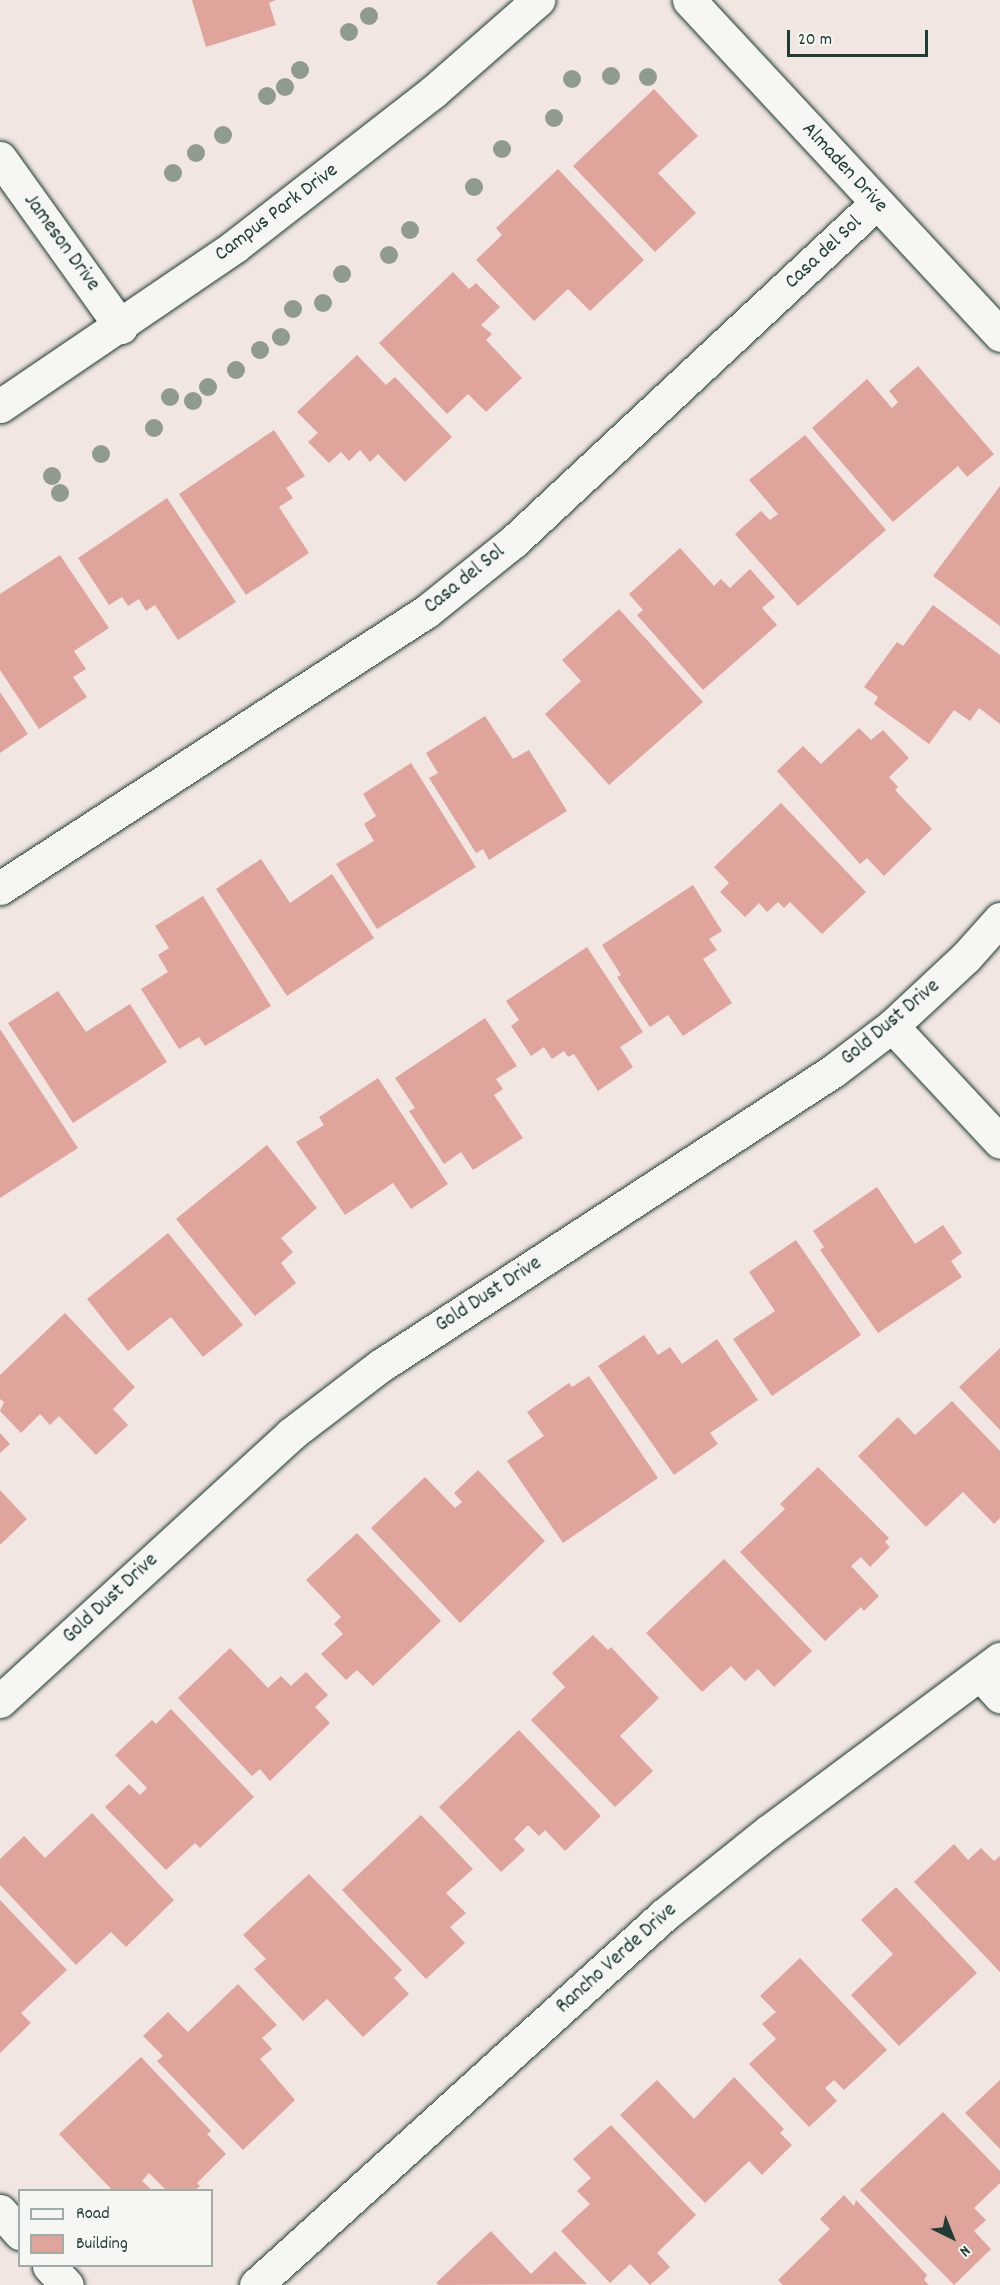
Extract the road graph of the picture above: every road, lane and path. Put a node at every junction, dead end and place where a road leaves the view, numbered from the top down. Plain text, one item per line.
1 (538, 0) edge
2 (689, 0) edge
3 (0, 158) edge
4 (877, 203) junction
5 (121, 327) junction
6 (1000, 335) edge
7 (0, 406) edge
8 (0, 888) edge
9 (1000, 919) edge
10 (892, 1026) junction
11 (1000, 1142) edge
12 (993, 1676) edge
13 (0, 1701) edge
14 (0, 2211) edge
15 (18, 2231) edge
16 (51, 2267) edge
17 (67, 2285) edge
18 (256, 2285) edge

1 - 5 street, Campus Park Drive
2 - 4 street, Almaden Drive
3 - 5 street, Jameson Drive
4 - 6 street, Almaden Drive
4 - 8 street, Casa del Sol
5 - 7 street, Campus Park Drive
9 - 10 street, Gold Dust Drive
10 - 11 street
10 - 13 street, Gold Dust Drive
12 - 18 street, Rancho Verde Drive
14 - 15 street
16 - 17 street

